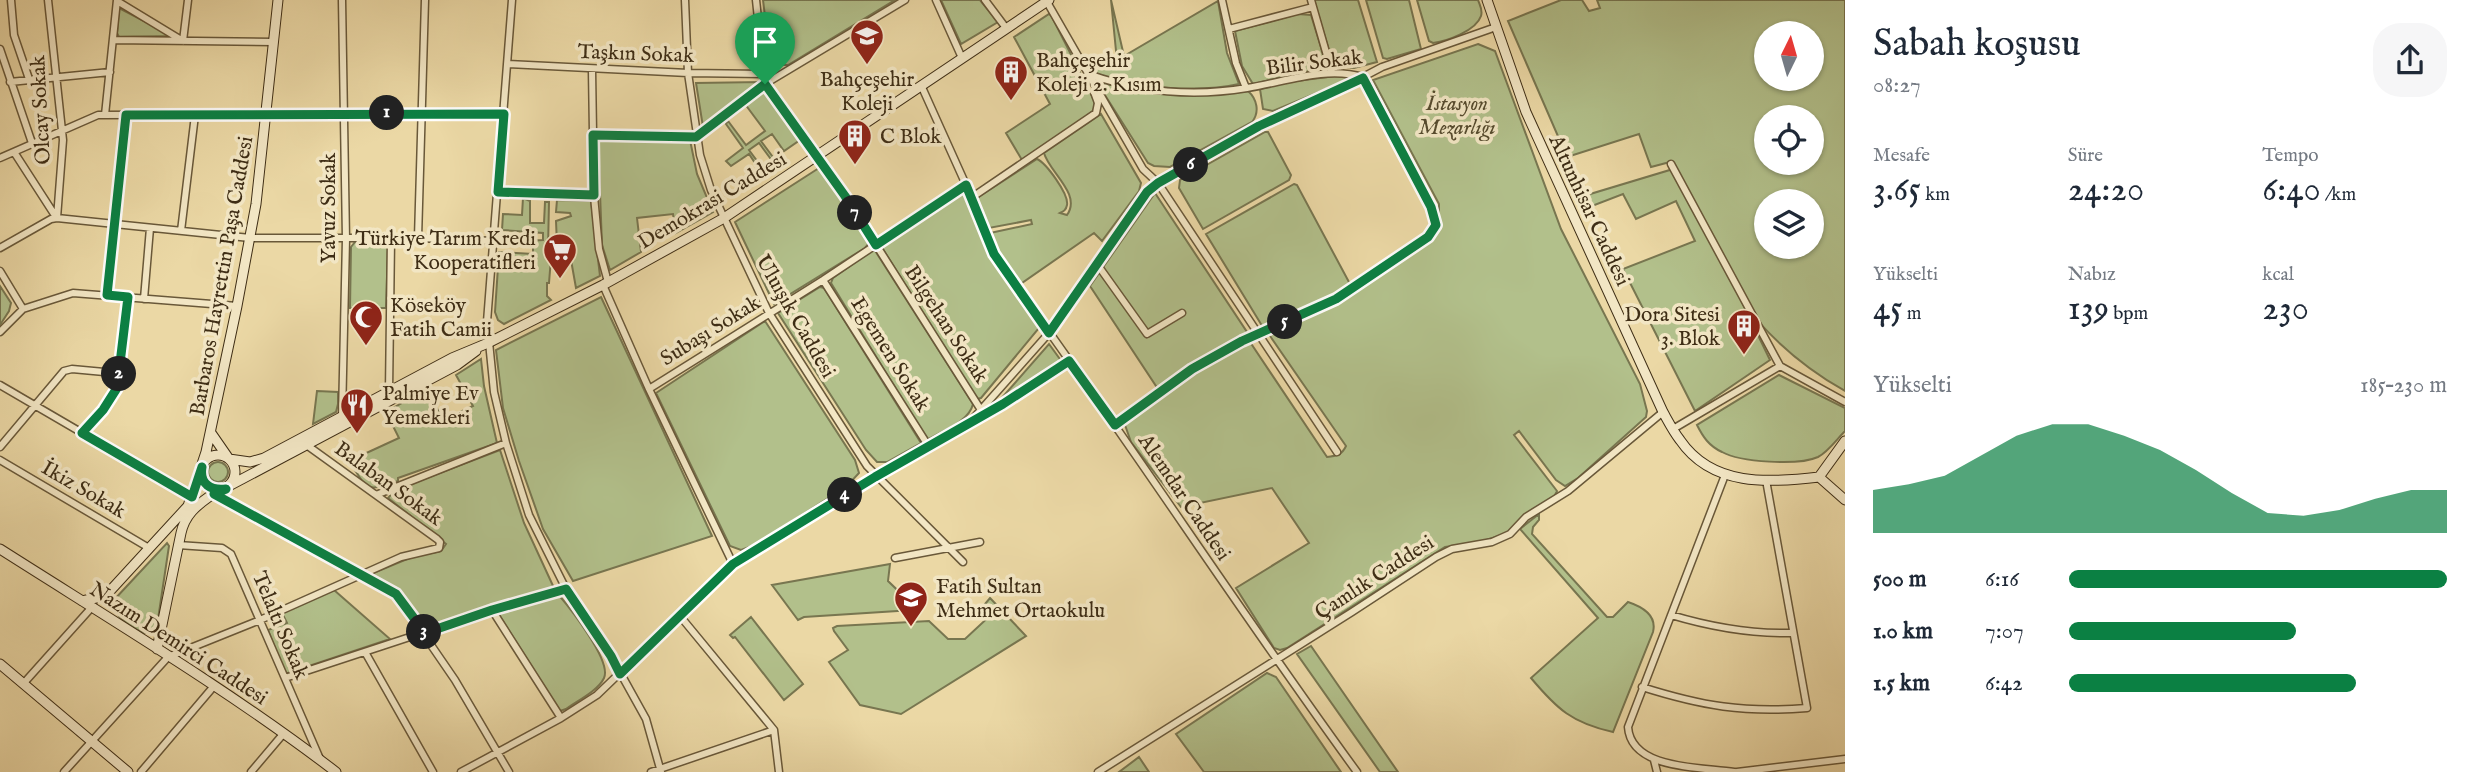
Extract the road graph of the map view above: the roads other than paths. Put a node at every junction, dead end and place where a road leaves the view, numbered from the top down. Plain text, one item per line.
1 (12, 0) edge
2 (48, 0) edge
3 (188, 0) edge
4 (278, 0) edge
5 (342, 0) edge
6 (425, 0) edge
7 (512, 0) edge
8 (685, 0) edge
9 (756, 0) edge
10 (905, 0) edge
11 (936, 0) edge
12 (985, 0) edge
13 (1223, 0) edge
14 (1487, 0) edge
15 (117, 1) edge
16 (1047, 1) edge
17 (1312, 4) edge
18 (1496, 27) junction
19 (1006, 28) junction
20 (1229, 29) junction
21 (113, 40) junction
22 (183, 41) junction
23 (274, 42) junction
24 (0, 50) edge
25 (962, 58) junction
26 (507, 64) junction
27 (592, 70) junction
28 (110, 72) junction
29 (688, 73) junction
30 (1332, 73) junction
31 (764, 74) junction
32 (1088, 74) junction
33 (57, 76) junction
34 (1363, 78) junction
35 (29, 79) junction
36 (10, 82) junction
37 (765, 84) junction
38 (921, 85) junction
39 (1246, 88) junction
40 (266, 114) junction
41 (345, 114) junction
42 (423, 114) junction
43 (504, 114) junction
44 (105, 115) junction
45 (126, 115) junction
46 (195, 115) junction
47 (62, 130) junction
48 (593, 135) junction
49 (696, 137) junction
50 (32, 143) junction
51 (14, 152) junction
52 (815, 157) junction
53 (0, 158) edge
54 (1671, 164) dead end
55 (1158, 183) junction
56 (966, 185) junction
57 (498, 192) junction
58 (594, 195) junction
59 (971, 198) junction
60 (57, 218) junction
61 (724, 218) junction
62 (114, 224) junction
63 (150, 228) junction
64 (181, 231) junction
65 (250, 238) junction
66 (418, 238) junction
67 (346, 239) junction
68 (391, 239) junction
69 (494, 241) junction
70 (876, 245) junction
71 (0, 248) edge
72 (1097, 264) junction
73 (0, 271) edge
74 (823, 280) junction
75 (606, 283) junction
76 (107, 295) junction
77 (128, 297) junction
78 (144, 299) junction
79 (237, 306) junction
80 (23, 309) junction
81 (769, 313) junction
82 (1182, 313) dead end
83 (0, 332) edge
84 (1049, 333) junction
85 (1259, 334) junction
86 (488, 342) junction
87 (1069, 361) junction
88 (1780, 366) junction
89 (120, 371) junction
90 (0, 385) edge
91 (649, 389) junction
92 (389, 392) junction
93 (1845, 402) edge
94 (34, 404) junction
95 (981, 410) junction
96 (1663, 412) junction
97 (342, 417) junction
98 (971, 421) junction
99 (1115, 425) junction
100 (1673, 429) junction
101 (82, 433) junction
102 (211, 433) junction
103 (1845, 441) edge
104 (506, 443) junction
105 (0, 447) edge
106 (929, 447) junction
107 (311, 448) junction
108 (1337, 452) dead end
109 (229, 459) junction
110 (0, 460) edge
111 (202, 467) junction
112 (1726, 475) junction
113 (875, 477) junction
114 (1819, 477) junction
115 (1766, 480) junction
116 (226, 489) junction
117 (214, 494) junction
118 (376, 495) junction
119 (192, 497) junction
120 (1845, 500) edge
121 (980, 542) dead end
122 (178, 545) junction
123 (149, 548) junction
124 (949, 548) junction
125 (0, 549) edge
126 (895, 558) dead end
127 (963, 562) dead end
128 (733, 564) junction
129 (361, 574) junction
130 (566, 589) junction
131 (109, 592) junction
132 (82, 601) junction
133 (92, 607) junction
134 (492, 610) junction
135 (1671, 615) junction
136 (106, 616) junction
137 (680, 617) junction
138 (260, 620) junction
139 (425, 633) junction
140 (1793, 633) junction
141 (157, 649) junction
142 (365, 652) junction
143 (168, 657) junction
144 (1276, 660) junction
145 (0, 664) edge
146 (620, 674) junction
147 (285, 678) junction
148 (23, 684) junction
149 (215, 686) junction
150 (1642, 687) junction
151 (561, 718) junction
152 (774, 730) junction
153 (284, 733) junction
154 (91, 742) junction
155 (499, 752) junction
156 (1845, 758) edge
157 (320, 760) junction
158 (1654, 761) junction
159 (661, 770) edge
160 (64, 772) edge
161 (128, 772) edge
162 (141, 772) edge
163 (251, 772) edge
164 (336, 772) edge
165 (433, 772) edge
166 (461, 772) edge
167 (509, 772) edge
168 (651, 772) edge
169 (779, 772) edge
170 (1098, 772) edge
171 (1357, 772) edge
172 (1657, 772) edge
173 (1736, 772) edge
174 (1745, 772) edge

1 - 35 street
2 - 33 street, Olcay Sokak
3 - 22 street
4 - 23 main road, Barbaros Hayrettin Paşa Caddesi
5 - 41 street, Yavuz Sokak
6 - 42 street
7 - 26 street
8 - 29 street, Uluışık Caddesi
9 - 31 street, Bilgehan Sokak
10 - 37 street
11 - 25 street
12 - 19 street
13 - 20 street
14 - 18 main road, Altunhisar Caddesi
15 - 21 street
15 - 22 street
16 - 19 main road, Demokrasi Caddesi
16 - 32 street
17 - 20 street
17 - 30 street
18 - 34 street, Bilir Sokak
18 - 96 main road, Altunhisar Caddesi
19 - 25 main road, Demokrasi Caddesi
20 - 39 street
21 - 22 street
21 - 28 street
22 - 23 street
23 - 40 main road, Barbaros Hayrettin Paşa Caddesi
24 - 36 street
25 - 38 main road, Demokrasi Caddesi
26 - 27 street, Taşkın Sokak
26 - 43 street
27 - 29 street, Taşkın Sokak
27 - 48 street
28 - 33 street
28 - 44 street
29 - 31 street, Taşkın Sokak
29 - 49 street, Uluışık Caddesi
30 - 34 street, Bilir Sokak
30 - 39 street, Bilir Sokak
31 - 37 street, Bilgehan Sokak
32 - 39 street, Bilir Sokak
32 - 55 street
32 - 59 street
33 - 35 street
33 - 47 street, Olcay Sokak
34 - 55 street
34 - 85 street
35 - 36 street
36 - 50 street
37 - 49 street
37 - 52 street, Bilgehan Sokak
38 - 52 main road, Demokrasi Caddesi
38 - 56 street, Alemdar Caddesi
40 - 41 street
40 - 46 street
40 - 65 main road, Barbaros Hayrettin Paşa Caddesi
41 - 42 street
41 - 67 street, Yavuz Sokak
42 - 43 street
42 - 66 street
43 - 57 street
44 - 45 street
44 - 47 street
45 - 46 street
45 - 62 street
46 - 64 street
47 - 50 street
47 - 60 street, Olcay Sokak
48 - 49 street
48 - 58 street
49 - 61 street, Uluışık Caddesi
50 - 51 street
51 - 53 street
51 - 60 street
52 - 61 main road, Demokrasi Caddesi
52 - 70 street, Bilgehan Sokak
54 - 88 street
55 - 72 street
55 - 85 street
56 - 59 street, Alemdar Caddesi
56 - 70 street, Subaşı Sokak
57 - 58 street
57 - 69 street
58 - 75 street
59 - 84 street, Alemdar Caddesi
60 - 62 street
60 - 71 street
61 - 75 main road, Demokrasi Caddesi
61 - 81 street, Uluışık Caddesi
62 - 63 street
62 - 76 street
63 - 64 street
63 - 78 street
64 - 65 street
65 - 67 street
65 - 79 main road, Barbaros Hayrettin Paşa Caddesi
66 - 68 street
66 - 69 street
67 - 68 street
67 - 97 street, Yavuz Sokak
68 - 92 street
69 - 86 street
70 - 74 street, Subaşı Sokak
70 - 95 street, Bilgehan Sokak
72 - 82 street
72 - 84 street
73 - 80 street
74 - 81 street, Subaşı Sokak
74 - 106 street, Egemen Sokak
75 - 86 main road, Demokrasi Caddesi
75 - 91 street
76 - 77 street
76 - 80 street
77 - 78 street
77 - 89 street
78 - 79 street
79 - 102 main road, Barbaros Hayrettin Paşa Caddesi
80 - 83 street
81 - 91 street, Subaşı Sokak
81 - 113 street, Uluışık Caddesi
84 - 87 street, Alemdar Caddesi
84 - 95 street
85 - 99 street
85 - 108 street
86 - 92 main road, Demokrasi Caddesi
86 - 104 street
86 - 107 main road, Demokrasi Caddesi
87 - 98 street
87 - 99 street, Alemdar Caddesi
88 - 93 street
88 - 100 street
89 - 94 street
89 - 101 street
90 - 94 street
91 - 128 street
92 - 97 main road, Demokrasi Caddesi
94 - 101 street
94 - 105 street
95 - 98 street
96 - 100 main road, Altunhisar Caddesi
96 - 144 street, Çamlık Caddesi
97 - 109 main road, Demokrasi Caddesi
98 - 106 street
99 - 144 street, Alemdar Caddesi
100 - 112 main road, Altunhisar Caddesi
101 - 119 street
102 - 109 main road
102 - 111 main road, Barbaros Hayrettin Paşa Caddesi
103 - 114 main road
104 - 118 street
104 - 130 street
106 - 113 street
107 - 116 main road, Demokrasi Caddesi
107 - 118 street, Balaban Sokak
109 - 111 main road
109 - 116 main road
110 - 123 street, İkiz Sokak
111 - 116 main road
111 - 119 main road
112 - 115 main road, Altunhisar Caddesi
112 - 135 street
113 - 124 street, Uluışık Caddesi
113 - 128 street
114 - 115 main road, Altunhisar Caddesi
114 - 120 main road
115 - 140 street
116 - 117 main road, Demokrasi Caddesi
117 - 122 main road, Demokrasi Caddesi
117 - 129 street
118 - 129 street, Balaban Sokak
119 - 123 main road
121 - 124 street
122 - 138 street, Telaltı Sokak
122 - 141 main road, Demokrasi Caddesi
123 - 131 main road
124 - 126 street
124 - 127 street, Uluışık Caddesi
125 - 132 main road, Nazım Demirci Caddesi
128 - 137 street
129 - 138 street, Balaban Sokak
129 - 139 street
130 - 134 street
130 - 146 street
131 - 132 main road
131 - 136 main road
132 - 133 main road, Nazım Demirci Caddesi
133 - 136 main road, Nazım Demirci Caddesi
133 - 148 street
134 - 139 street
134 - 151 street
135 - 140 street
135 - 150 street
136 - 141 main road, Nazım Demirci Caddesi
137 - 146 street
137 - 152 street
138 - 143 street, Balaban Sokak
138 - 147 street, Telaltı Sokak
139 - 142 street
139 - 155 street
140 - 150 street
141 - 143 main road, Nazım Demirci Caddesi
142 - 147 street
142 - 165 street
143 - 149 main road, Nazım Demirci Caddesi
143 - 154 street
144 - 170 street, Çamlık Caddesi
144 - 171 street, Alemdar Caddesi
145 - 148 main road
146 - 151 street
146 - 159 street
147 - 157 street, Telaltı Sokak
148 - 154 main road
149 - 153 main road, Nazım Demirci Caddesi
149 - 162 street
150 - 158 street
151 - 155 street
152 - 159 street
152 - 169 street
153 - 157 main road, Nazım Demirci Caddesi
153 - 163 street
154 - 160 street
154 - 161 main road
155 - 166 street
155 - 167 street
156 - 174 street
157 - 164 main road, Nazım Demirci Caddesi
158 - 172 street
158 - 173 street
159 - 168 street
173 - 174 street

